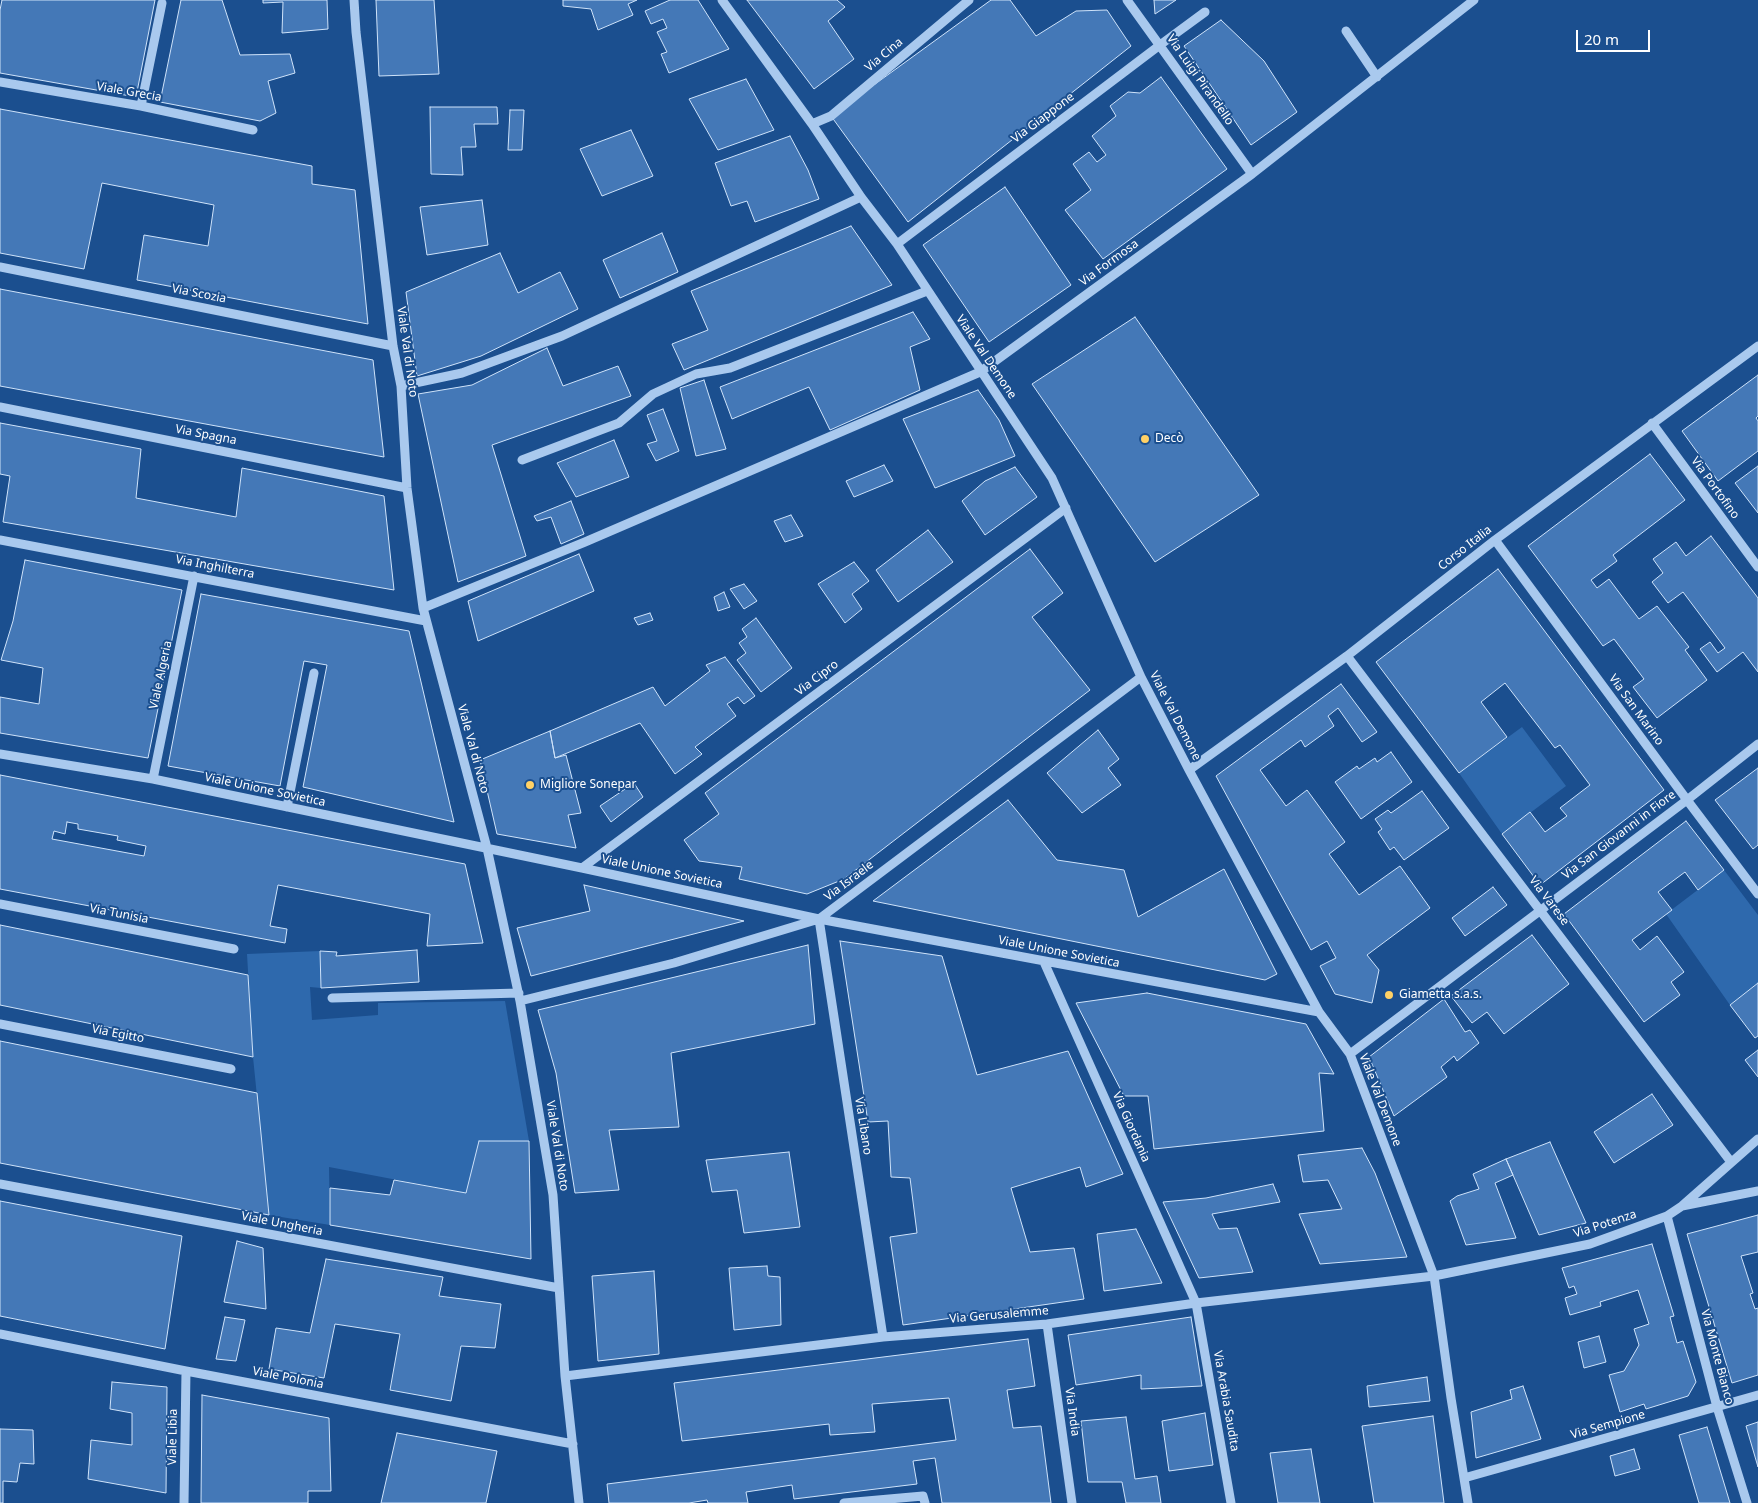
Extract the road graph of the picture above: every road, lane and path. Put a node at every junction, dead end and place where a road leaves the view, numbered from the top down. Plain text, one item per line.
1 (354, 0) edge
2 (722, 0) edge
3 (969, 0) edge
4 (1127, 0) edge
5 (1474, 0) edge
6 (162, 4) dead end
7 (1205, 12) dead end
8 (1346, 31) dead end
9 (1160, 45) junction
10 (1377, 77) junction
11 (0, 82) edge
12 (141, 106) junction
13 (812, 124) junction
14 (253, 130) dead end
15 (1252, 174) junction
16 (861, 197) junction
17 (897, 244) junction
18 (0, 267) edge
19 (927, 291) junction
20 (393, 346) junction
21 (1758, 346) edge
22 (980, 372) junction
23 (401, 386) junction
24 (0, 407) edge
25 (1652, 424) junction
26 (522, 460) dead end
27 (407, 488) junction
28 (1066, 508) junction
29 (0, 540) edge
30 (1495, 540) junction
31 (1758, 567) edge
32 (194, 576) junction
33 (423, 608) junction
34 (426, 621) junction
35 (1347, 656) junction
36 (314, 673) dead end
37 (1141, 677) junction
38 (1758, 744) edge
39 (0, 754) edge
40 (1189, 770) junction
41 (153, 779) junction
42 (1687, 800) junction
43 (287, 807) junction
44 (487, 848) junction
45 (582, 868) junction
46 (1758, 894) edge
47 (0, 904) edge
48 (1540, 910) junction
49 (819, 919) junction
50 (234, 949) dead end
51 (1044, 962) junction
52 (520, 997) junction
53 (332, 998) dead end
54 (1319, 1012) junction
55 (0, 1024) edge
56 (1350, 1054) junction
57 (231, 1068) dead end
58 (1758, 1139) edge
59 (1731, 1162) junction
60 (0, 1184) edge
61 (1758, 1191) edge
62 (1682, 1206) junction
63 (1667, 1216) junction
64 (1434, 1276) junction
65 (558, 1288) junction
66 (1196, 1303) junction
67 (1047, 1324) junction
68 (0, 1334) edge
69 (883, 1337) junction
70 (186, 1372) junction
71 (565, 1376) junction
72 (1758, 1395) edge
73 (1717, 1407) junction
74 (573, 1444) junction
75 (1464, 1478) junction
76 (924, 1499) edge
77 (184, 1503) edge
78 (579, 1503) edge
79 (844, 1503) edge
80 (1072, 1503) edge
81 (1231, 1503) edge
82 (1468, 1503) edge
83 (1747, 1503) edge

1 - 20 street, Viale Val di Noto
2 - 13 street, Viale Val Demone
3 - 13 street, Via Cina
4 - 9 street, Via Luigi Pirandello
5 - 10 street, Via Formosa
6 - 12 street
7 - 9 street, Via Giappone
8 - 10 street
9 - 15 street, Via Luigi Pirandello
9 - 17 street, Via Giappone
10 - 15 street, Via Formosa
11 - 12 street, Viale Grecia
12 - 14 street, Viale Grecia
13 - 16 street, Viale Val Demone
15 - 22 street, Via Formosa
16 - 17 street, Viale Val Demone
16 - 23 street
17 - 19 street, Viale Val Demone
18 - 20 street, Via Scozia
19 - 22 street, Viale Val Demone
19 - 26 street
20 - 23 street, Viale Val di Noto
21 - 25 street, Corso Italia
22 - 28 street, Viale Val Demone
22 - 33 street, Via Formosa
23 - 27 street, Viale Val di Noto
24 - 27 street, Via Spagna
25 - 30 street, Corso Italia
25 - 31 street, Via Portofino
27 - 33 street, Viale Val di Noto
28 - 37 street, Viale Val Demone
28 - 45 street, Via Cipro
29 - 32 street, Via Inghilterra
30 - 35 street, Corso Italia
30 - 42 street, Via San Marino
32 - 34 street, Via Inghilterra
32 - 41 street, Viale Algeria
33 - 34 street, Viale Val di Noto
34 - 44 street, Viale Val di Noto
35 - 40 street, Corso Italia
35 - 48 street, Via Varese
36 - 43 street
37 - 40 street, Viale Val Demone
37 - 49 street, Via Israele
38 - 42 street, Via San Giovanni in Fiore
39 - 41 street, Viale Unione Sovietica
40 - 54 street, Viale Val Demone
41 - 43 street, Viale Unione Sovietica
42 - 46 street, Via San Marino
42 - 48 street, Via San Giovanni in Fiore
43 - 44 street, Viale Unione Sovietica
44 - 45 street, Viale Unione Sovietica
44 - 52 street, Viale Val di Noto
45 - 49 street, Viale Unione Sovietica
47 - 50 street, Via Tunisia
48 - 56 street, Via San Giovanni in Fiore
48 - 59 street, Via Varese
49 - 51 street, Viale Unione Sovietica
49 - 52 street, Via Israele
49 - 69 street, Via Libano
51 - 54 street, Viale Unione Sovietica
51 - 66 street, Via Giordania
52 - 53 street, Via Israele
52 - 65 street, Viale Val di Noto
54 - 56 street, Viale Val Demone
55 - 57 street, Via Egitto
56 - 64 street, Viale Val Demone
58 - 59 street, Via Potenza
59 - 62 street, Via Potenza
60 - 65 street, Viale Ungheria
61 - 62 street
62 - 63 street, Via Potenza
63 - 64 street, Via Potenza
63 - 73 street, Via Monte Bianco
64 - 66 street, Via Gerusalemme
64 - 75 street, Viale Val Demone
65 - 71 street, Viale Val di Noto
66 - 67 street, Via Gerusalemme
66 - 81 street, Via Arabia Saudita
67 - 69 street, Via Gerusalemme
67 - 80 street, Via India
68 - 70 street, Viale Polonia
69 - 71 street, Via Gerusalemme
70 - 74 street, Viale Polonia
70 - 77 street, Viale Libia
71 - 74 street, Viale Val di Noto
72 - 73 street, Via Sempione
73 - 75 street, Via Sempione
73 - 83 street, Via Monte Bianco
74 - 78 street, Viale Val di Noto
75 - 82 street, Viale Val Demone
76 - 79 street

